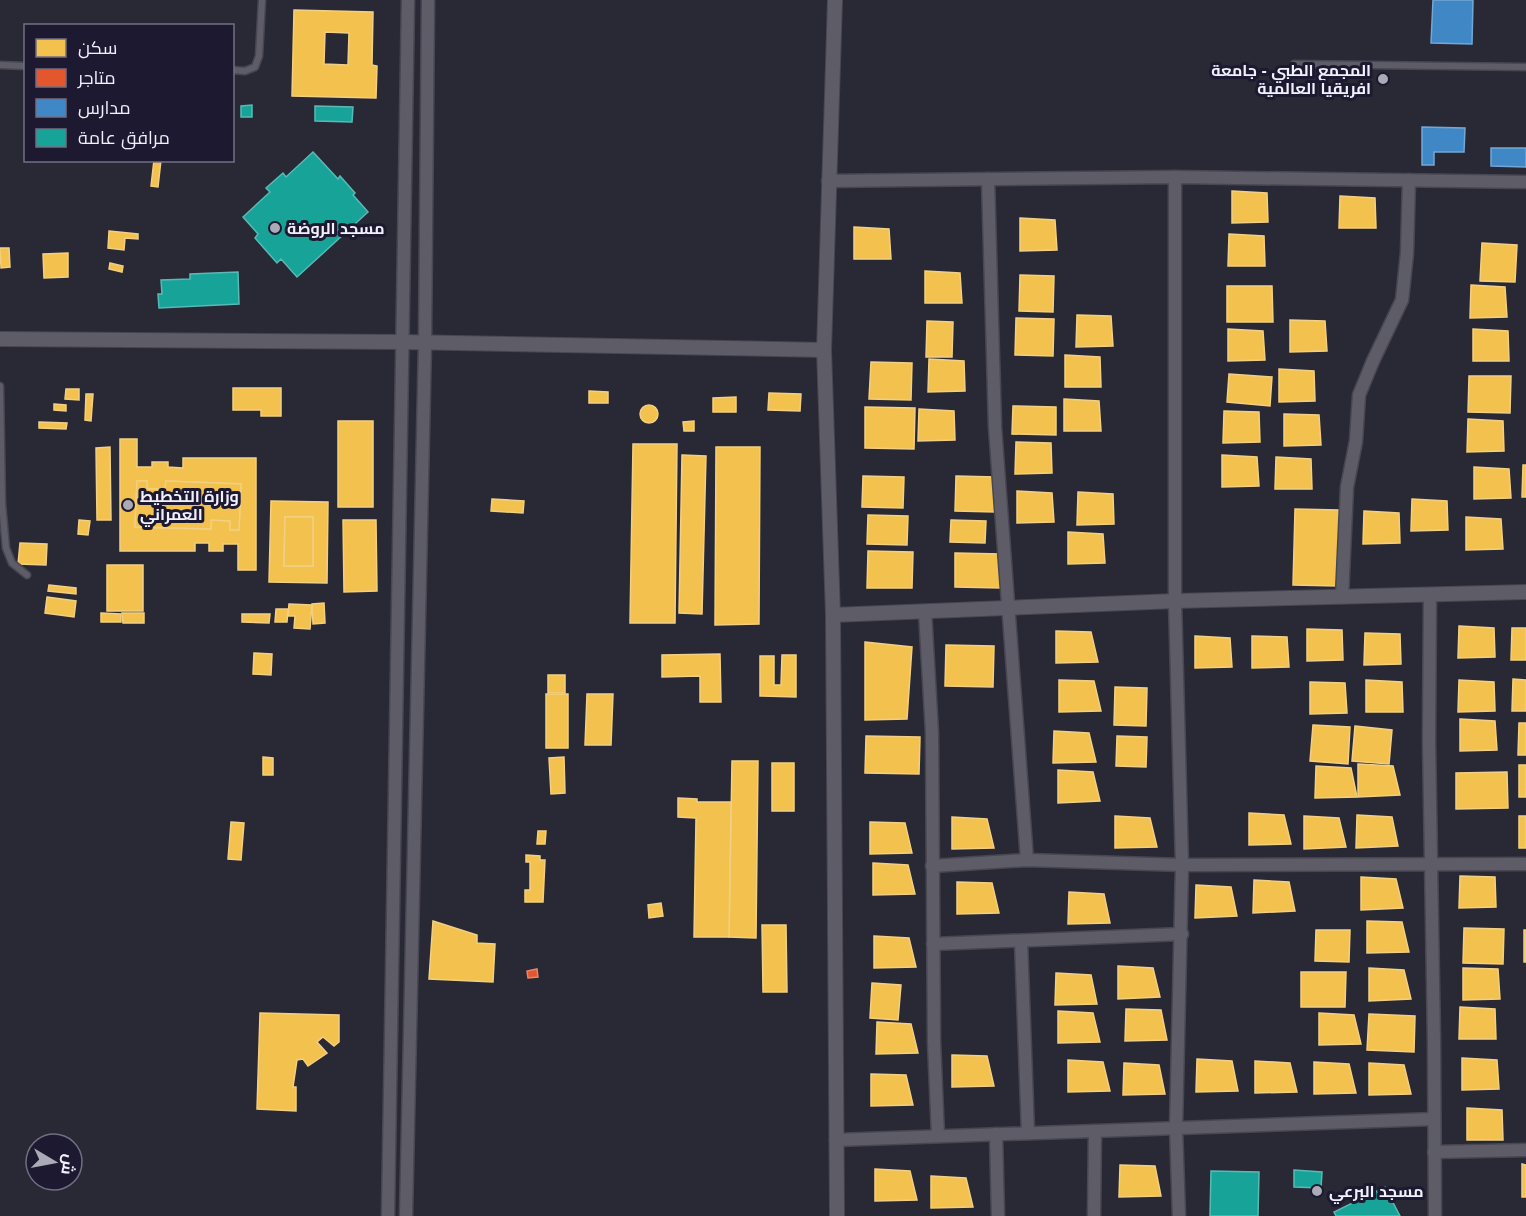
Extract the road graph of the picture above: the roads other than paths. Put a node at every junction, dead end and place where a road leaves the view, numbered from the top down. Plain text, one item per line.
1 (262, 0) edge
2 (408, 0) edge
3 (428, 0) edge
4 (835, 0) edge
5 (1294, 64) dead end
6 (0, 65) edge
7 (24, 66) edge
8 (1526, 67) edge
9 (234, 70) edge
10 (1175, 177) junction
11 (988, 179) junction
12 (1409, 180) junction
13 (828, 181) junction
14 (1526, 182) edge
15 (0, 339) edge
16 (402, 342) junction
17 (425, 343) junction
18 (824, 350) junction
19 (0, 386) edge
20 (27, 575) dead end
21 (1526, 592) edge
22 (1430, 595) junction
23 (1342, 597) junction
24 (1175, 601) junction
25 (1009, 607) junction
26 (925, 611) junction
27 (833, 615) junction
28 (1027, 860) junction
29 (1526, 864) edge
30 (1182, 865) junction
31 (1431, 865) junction
32 (932, 866) junction
33 (1182, 934) junction
34 (1022, 941) junction
35 (933, 944) junction
36 (1434, 1119) junction
37 (1176, 1128) junction
38 (1095, 1131) junction
39 (1028, 1133) junction
40 (996, 1134) junction
41 (938, 1136) junction
42 (836, 1140) junction
43 (1526, 1150) edge
44 (1434, 1152) junction
45 (388, 1216) edge
46 (406, 1216) edge
47 (837, 1216) edge
48 (998, 1216) edge
49 (1094, 1216) edge
50 (1179, 1216) edge
51 (1435, 1216) edge

1 - 9 lane
2 - 16 street
3 - 17 street
4 - 13 street
5 - 8 lane
6 - 7 lane
10 - 11 street
10 - 12 street
10 - 24 street
11 - 13 street
11 - 25 street
12 - 14 street
12 - 23 street
13 - 18 street
15 - 16 street
16 - 17 street
16 - 45 street
17 - 18 street
17 - 46 street
18 - 27 street
19 - 20 lane
21 - 22 street
22 - 23 street
22 - 31 street
23 - 24 street
24 - 25 street
24 - 30 street
25 - 26 street
25 - 28 street
26 - 27 street
26 - 32 street
27 - 42 street
28 - 30 street
28 - 32 street
29 - 31 street
30 - 31 street
30 - 33 street
31 - 36 street
32 - 35 street
33 - 34 street
33 - 37 street
34 - 35 street
34 - 39 street
35 - 41 street
36 - 37 street
36 - 44 street
37 - 38 street
37 - 50 street
38 - 39 street
38 - 49 street
39 - 40 street
40 - 41 street
40 - 48 street
41 - 42 street
42 - 47 street
43 - 44 street
44 - 51 street

